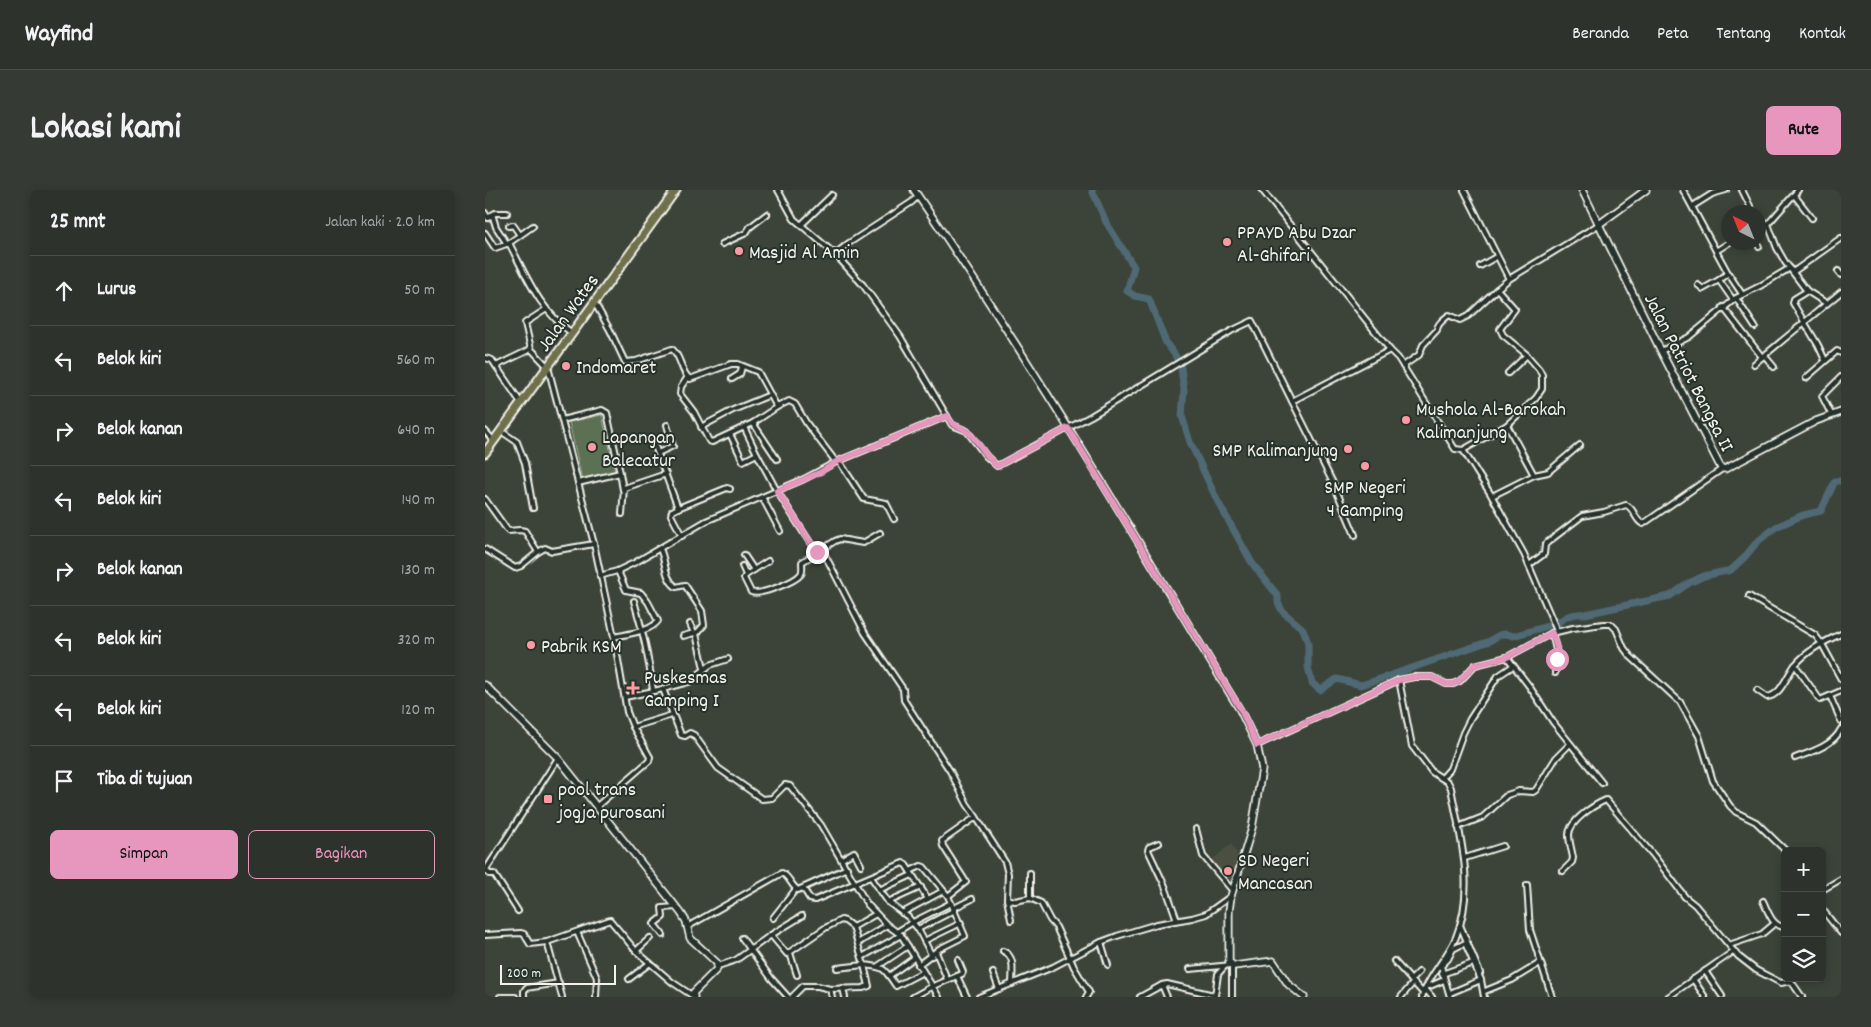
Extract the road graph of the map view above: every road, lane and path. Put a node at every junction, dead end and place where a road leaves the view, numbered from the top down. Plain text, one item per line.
1 (676, 190) edge
2 (778, 190) edge
3 (913, 190) edge
4 (1261, 190) edge
5 (1464, 190) edge
6 (1582, 190) edge
7 (1646, 190) edge
8 (1683, 190) edge
9 (1726, 190) edge
10 (1741, 190) edge
11 (1798, 190) edge
12 (832, 195) dead end
13 (1794, 195) junction
14 (918, 196) junction
15 (1749, 205) edge
16 (1693, 206) junction
17 (485, 213) edge
18 (507, 213) dead end
19 (767, 214) dead end
20 (488, 218) edge
21 (1812, 218) dead end
22 (802, 224) junction
23 (1768, 224) joint
24 (1598, 225) junction
25 (509, 226) dead end
26 (533, 226) dead end
27 (485, 233) edge
28 (520, 235) junction
29 (1841, 238) edge
30 (508, 243) junction
31 (722, 244) dead end
32 (1721, 248) edge
33 (1716, 251) junction
34 (835, 254) junction
35 (1496, 257) junction
36 (1480, 266) dead end
37 (1792, 270) junction
38 (1728, 273) junction
39 (1509, 279) junction
40 (1719, 280) junction
41 (1699, 285) dead end
42 (1497, 289) junction
43 (1807, 291) junction
44 (1841, 292) edge
45 (1742, 294) junction
46 (1734, 299) junction
47 (1827, 303) junction
48 (594, 304) junction
49 (1723, 307) junction
50 (545, 310) junction
51 (1804, 322) junction
52 (1755, 327) dead end
53 (572, 333) junction
54 (531, 349) junction
55 (1389, 350) junction
56 (1661, 351) junction
57 (1841, 353) edge
58 (1527, 355) junction
59 (1763, 356) junction
60 (485, 358) edge
61 (1825, 360) junction
62 (1754, 364) dead end
63 (496, 366) junction
64 (1403, 366) junction
65 (548, 367) junction
66 (742, 367) junction
67 (1774, 367) dead end
68 (1508, 373) dead end
69 (1841, 377) edge
70 (687, 378) junction
71 (1806, 378) dead end
72 (732, 379) dead end
73 (770, 395) junction
74 (1292, 401) junction
75 (521, 403) junction
76 (777, 407) junction
77 (1841, 412) edge
78 (947, 416) junction
79 (1832, 416) junction
80 (562, 420) junction
81 (753, 423) junction
82 (667, 425) dead end
83 (1507, 425) junction
84 (701, 427) junction
85 (744, 427) junction
86 (1068, 428) junction
87 (485, 431) edge
88 (501, 431) junction
89 (730, 434) junction
90 (652, 438) dead end
91 (494, 441) junction
92 (1580, 445) dead end
93 (1463, 450) junction
94 (485, 453) edge
95 (658, 453) junction
96 (757, 454) junction
97 (777, 460) dead end
98 (837, 462) junction
99 (1722, 469) junction
100 (620, 473) junction
101 (666, 474) junction
102 (1534, 475) junction
103 (579, 483) junction
104 (730, 489) dead end
105 (623, 490) junction
106 (777, 491) junction
107 (1492, 496) junction
108 (762, 497) junction
109 (485, 499) edge
110 (533, 508) dead end
111 (679, 508) junction
112 (622, 514) dead end
113 (894, 519) dead end
114 (780, 531) dead end
115 (880, 533) dead end
116 (1355, 535) dead end
117 (682, 536) junction
118 (594, 544) junction
119 (485, 549) edge
120 (660, 549) junction
121 (822, 549) junction
122 (538, 552) junction
123 (817, 552) junction
124 (745, 555) dead end
125 (768, 561) dead end
126 (1529, 565) junction
127 (742, 566) dead end
128 (754, 570) junction
129 (618, 571) junction
130 (747, 575) junction
131 (600, 576) junction
132 (1749, 596) dead end
133 (634, 601) dead end
134 (691, 624) dead end
135 (643, 630) junction
136 (1557, 631) junction
137 (696, 632) junction
138 (1552, 633) junction
139 (1841, 634) edge
140 (683, 636) dead end
141 (614, 637) junction
142 (1822, 644) junction
143 (1507, 657) junction
144 (728, 659) dead end
145 (1795, 665) junction
146 (1513, 666) junction
147 (704, 668) junction
148 (1555, 673) dead end
149 (1841, 678) edge
150 (1399, 680) junction
151 (485, 685) edge
152 (663, 689) junction
153 (653, 690) junction
154 (1757, 690) dead end
155 (1841, 691) edge
156 (1830, 696) junction
157 (625, 697) junction
158 (672, 715) junction
159 (1841, 721) edge
160 (633, 726) junction
161 (1841, 729) edge
162 (1570, 744) junction
163 (1257, 745) junction
164 (558, 758) junction
165 (1795, 758) dead end
166 (1442, 778) junction
167 (1602, 783) dead end
168 (597, 806) junction
169 (976, 817) junction
170 (1458, 827) junction
171 (1195, 829) dead end
172 (1159, 843) dead end
173 (1503, 846) dead end
174 (1782, 847) edge
175 (1465, 858) junction
176 (842, 859) junction
177 (861, 865) dead end
178 (847, 868) junction
179 (485, 870) edge
180 (1563, 871) dead end
181 (911, 873) junction
182 (1030, 873) dead end
183 (871, 877) junction
184 (1841, 879) edge
185 (856, 882) junction
186 (1527, 885) dead end
187 (921, 887) junction
188 (803, 888) junction
189 (1826, 888) edge
190 (796, 889) junction
191 (879, 890) junction
192 (943, 891) junction
193 (1231, 893) junction
194 (948, 896) junction
195 (1030, 898) junction
196 (928, 899) junction
197 (972, 899) dead end
198 (1007, 899) junction
199 (1763, 901) dead end
200 (888, 902) junction
201 (951, 903) junction
202 (675, 906) junction
203 (954, 909) junction
204 (518, 911) dead end
205 (902, 913) junction
206 (876, 914) junction
207 (1826, 914) edge
208 (802, 916) dead end
209 (773, 918) dead end
210 (1011, 920) dead end
211 (1177, 920) junction
212 (913, 922) junction
213 (961, 923) junction
214 (1775, 923) junction
215 (887, 925) junction
216 (1460, 925) junction
217 (687, 927) junction
218 (853, 927) junction
219 (1781, 927) edge
220 (918, 929) junction
221 (577, 932) junction
222 (1841, 933) edge
223 (899, 934) junction
224 (485, 935) edge
225 (663, 935) dead end
226 (771, 935) junction
227 (651, 938) dead end
228 (742, 938) dead end
229 (924, 941) junction
230 (547, 942) junction
231 (1101, 942) junction
232 (858, 943) junction
233 (1729, 945) junction
234 (908, 946) junction
235 (750, 950) junction
236 (636, 951) junction
237 (1003, 951) dead end
238 (1734, 951) junction
239 (936, 952) junction
240 (790, 953) junction
241 (931, 956) junction
242 (862, 957) junction
243 (1071, 957) junction
244 (915, 958) junction
245 (959, 960) dead end
246 (1394, 961) dead end
247 (650, 963) junction
248 (1473, 963) junction
249 (1540, 963) junction
250 (1229, 964) junction
251 (864, 965) junction
252 (918, 965) junction
253 (1108, 965) dead end
254 (718, 966) junction
255 (878, 966) junction
256 (837, 968) dead end
257 (1190, 969) dead end
258 (1705, 971) junction
259 (923, 972) junction
260 (993, 972) dead end
261 (1419, 972) dead end
262 (1442, 974) junction
263 (797, 975) dead end
264 (889, 976) junction
265 (957, 976) junction
266 (629, 979) dead end
267 (947, 979) junction
268 (1693, 979) junction
269 (1444, 980) junction
270 (1481, 980) junction
271 (1412, 981) junction
272 (559, 983) junction
273 (1012, 984) junction
274 (1162, 985) junction
275 (1430, 986) dead end
276 (931, 987) junction
277 (843, 988) junction
278 (830, 989) junction
279 (999, 989) junction
280 (1485, 991) junction
281 (1423, 993) edge
282 (1450, 995) edge
283 (693, 996) edge
284 (916, 996) edge
285 (1214, 996) edge
286 (1722, 996) edge
287 (500, 997) edge
288 (515, 997) edge
289 (524, 997) edge
290 (562, 997) edge
291 (596, 997) edge
292 (788, 997) edge
293 (792, 997) edge
294 (832, 997) edge
295 (845, 997) edge
296 (939, 997) edge
297 (967, 997) edge
298 (979, 997) edge
299 (1086, 997) edge
300 (1140, 997) edge
301 (1167, 997) edge
302 (1232, 997) edge
303 (1304, 997) edge
304 (1401, 997) edge
305 (1432, 997) edge
306 (1484, 997) edge
307 (1552, 997) edge
308 (1668, 997) edge
309 (1705, 997) edge
310 (1801, 997) edge

1 - 48 highway, Jalan Wates
2 - 22 street
3 - 14 street
4 - 55 street
5 - 35 street
6 - 24 street, Jalan Patriot Bangsa II
7 - 24 street
8 - 16 street
9 - 16 street
10 - 15 street
11 - 13 street
12 - 22 street
13 - 21 street
13 - 23 street
14 - 34 street
14 - 86 street
16 - 33 street
17 - 20 street
18 - 20 street
19 - 31 street
20 - 30 street
22 - 34 street
23 - 37 street
24 - 39 street
24 - 56 street, Jalan Patriot Bangsa II
25 - 28 street
26 - 28 street
27 - 30 street
28 - 30 street
29 - 37 street
30 - 50 street
32 - 33 street
33 - 38 street
34 - 78 street
35 - 36 street
35 - 39 street
37 - 43 street
37 - 45 street
38 - 40 street
38 - 45 street
39 - 42 street
40 - 41 street
40 - 46 street
42 - 58 street
42 - 64 street
43 - 47 street
43 - 51 street
44 - 47 street
45 - 46 street
46 - 49 street
46 - 52 street
47 - 51 street
48 - 53 highway, Jalan Wates
48 - 70 street
49 - 56 street
49 - 59 street
50 - 53 street
50 - 54 street
51 - 59 street
51 - 61 street
53 - 65 highway, Jalan Wates
54 - 63 street
54 - 65 street
55 - 64 street
55 - 74 street
56 - 99 street, Jalan Patriot Bangsa II
57 - 61 street
58 - 68 street
58 - 83 street
59 - 62 street
59 - 67 street
60 - 63 street
61 - 71 street
63 - 75 street
64 - 93 street
65 - 75 highway, Jalan Wates
65 - 80 street
66 - 70 street
66 - 72 street
66 - 73 street
69 - 79 street
70 - 84 street
73 - 76 street
73 - 84 street
74 - 86 street
74 - 116 street
75 - 88 highway, Jalan Wates
76 - 81 street
76 - 98 street
77 - 79 street, Jalan Patriot Bangsa II
78 - 86 street
78 - 98 street
79 - 99 street, Jalan Patriot Bangsa II
80 - 100 street
80 - 103 street
81 - 85 street
81 - 97 street
82 - 95 street
83 - 93 street
83 - 102 street
84 - 89 street
85 - 89 street
85 - 96 street
86 - 163 street
87 - 91 street
88 - 91 highway, Jalan Wates
88 - 110 street
89 - 96 street
90 - 95 street
91 - 94 highway, Jalan Wates
92 - 102 street
93 - 107 street
95 - 101 street
96 - 106 street
98 - 106 street
98 - 113 street
99 - 126 street
100 - 103 street
100 - 105 street
101 - 105 street
101 - 111 street
102 - 107 street
103 - 118 street
104 - 111 street
105 - 112 street
106 - 108 street
106 - 123 street
107 - 126 street
108 - 114 street
108 - 117 street
109 - 122 street
111 - 117 street
115 - 121 street
117 - 120 street
118 - 122 street
118 - 131 street
119 - 122 street
120 - 129 street
120 - 137 street
121 - 123 street
121 - 169 street
123 - 130 street
124 - 128 street
125 - 128 street
126 - 136 street
127 - 130 street
128 - 130 street
129 - 131 street
129 - 135 street
131 - 141 street
132 - 142 street
133 - 135 street
134 - 137 street
135 - 141 street
135 - 153 street
136 - 138 street
136 - 174 street
137 - 140 street
137 - 147 street
138 - 143 street
138 - 148 street
139 - 142 street
141 - 157 street
142 - 145 street
142 - 149 street
143 - 146 street
143 - 150 street
144 - 147 street
145 - 154 street
145 - 156 street
146 - 162 street
146 - 166 street
147 - 152 street
150 - 163 street
150 - 166 street
151 - 164 street
152 - 153 street
152 - 158 street
153 - 157 street
155 - 156 street
156 - 159 street
157 - 160 street
158 - 160 street
158 - 176 street
160 - 168 street
161 - 165 street
162 - 167 street
162 - 170 street
163 - 193 street
164 - 168 street
164 - 179 street
166 - 170 street
168 - 202 street
169 - 194 street
169 - 198 street
170 - 175 street
171 - 193 street
172 - 211 street
173 - 175 street
175 - 216 street
176 - 177 street
176 - 178 street
178 - 185 street
178 - 188 street
179 - 204 street
180 - 233 street
181 - 183 street
181 - 187 street
181 - 191 street
181 - 192 street
182 - 195 street
183 - 185 street
183 - 191 street
184 - 189 street
185 - 188 street
185 - 206 street
186 - 249 street
187 - 196 street
187 - 200 street
188 - 190 street
190 - 209 street
190 - 217 street
191 - 200 street
192 - 194 street
192 - 196 street
193 - 211 street
193 - 250 street
194 - 201 street
195 - 198 street
195 - 243 street
196 - 205 street
197 - 203 street
198 - 210 street
199 - 214 street
200 - 205 street
201 - 203 street
201 - 212 street
202 - 217 street
202 - 225 street
203 - 213 street
203 - 220 street
205 - 212 street
206 - 215 street
206 - 218 street
207 - 222 street
208 - 226 street
211 - 231 street
212 - 220 street
212 - 223 street
213 - 229 street
213 - 239 street
214 - 219 street
214 - 233 street
215 - 223 street
215 - 232 street
216 - 280 street
216 - 281 street
217 - 254 street
218 - 232 street
218 - 240 street
220 - 229 street
221 - 230 street
221 - 236 street
221 - 291 street
223 - 234 street
223 - 242 street
224 - 230 street
226 - 235 street
226 - 240 street
227 - 236 street
228 - 235 street
229 - 241 street
230 - 272 street
231 - 243 street
231 - 253 street
232 - 242 street
233 - 238 street
234 - 244 street
234 - 255 street
235 - 254 street
235 - 292 street
236 - 247 street
237 - 273 street
238 - 258 street
238 - 310 street
239 - 241 street
239 - 267 street
240 - 263 street
241 - 252 street
242 - 251 street
243 - 273 street
243 - 299 street
244 - 252 street
244 - 264 street
245 - 265 street
246 - 271 street
247 - 266 street
247 - 283 street
248 - 262 street
248 - 262 street
248 - 270 street
249 - 280 street
249 - 307 street
250 - 257 street
250 - 285 street
250 - 302 street
250 - 303 street
251 - 255 street
251 - 256 street
251 - 277 street
252 - 259 street
254 - 283 street
255 - 264 street
258 - 268 street
258 - 286 street
259 - 264 street
259 - 276 street
260 - 279 street
261 - 271 street
262 - 269 street
265 - 267 street
265 - 297 street
267 - 276 street
268 - 308 street
268 - 309 street
269 - 275 street
269 - 282 street
270 - 282 street
270 - 306 street
271 - 281 street
271 - 304 street
272 - 289 street
272 - 290 street
273 - 279 street
274 - 285 street
274 - 300 street
274 - 301 street
276 - 284 street
276 - 296 street
277 - 278 street
277 - 295 street
278 - 293 street
278 - 294 street
279 - 298 street
280 - 306 street
281 - 305 street
287 - 288 street

